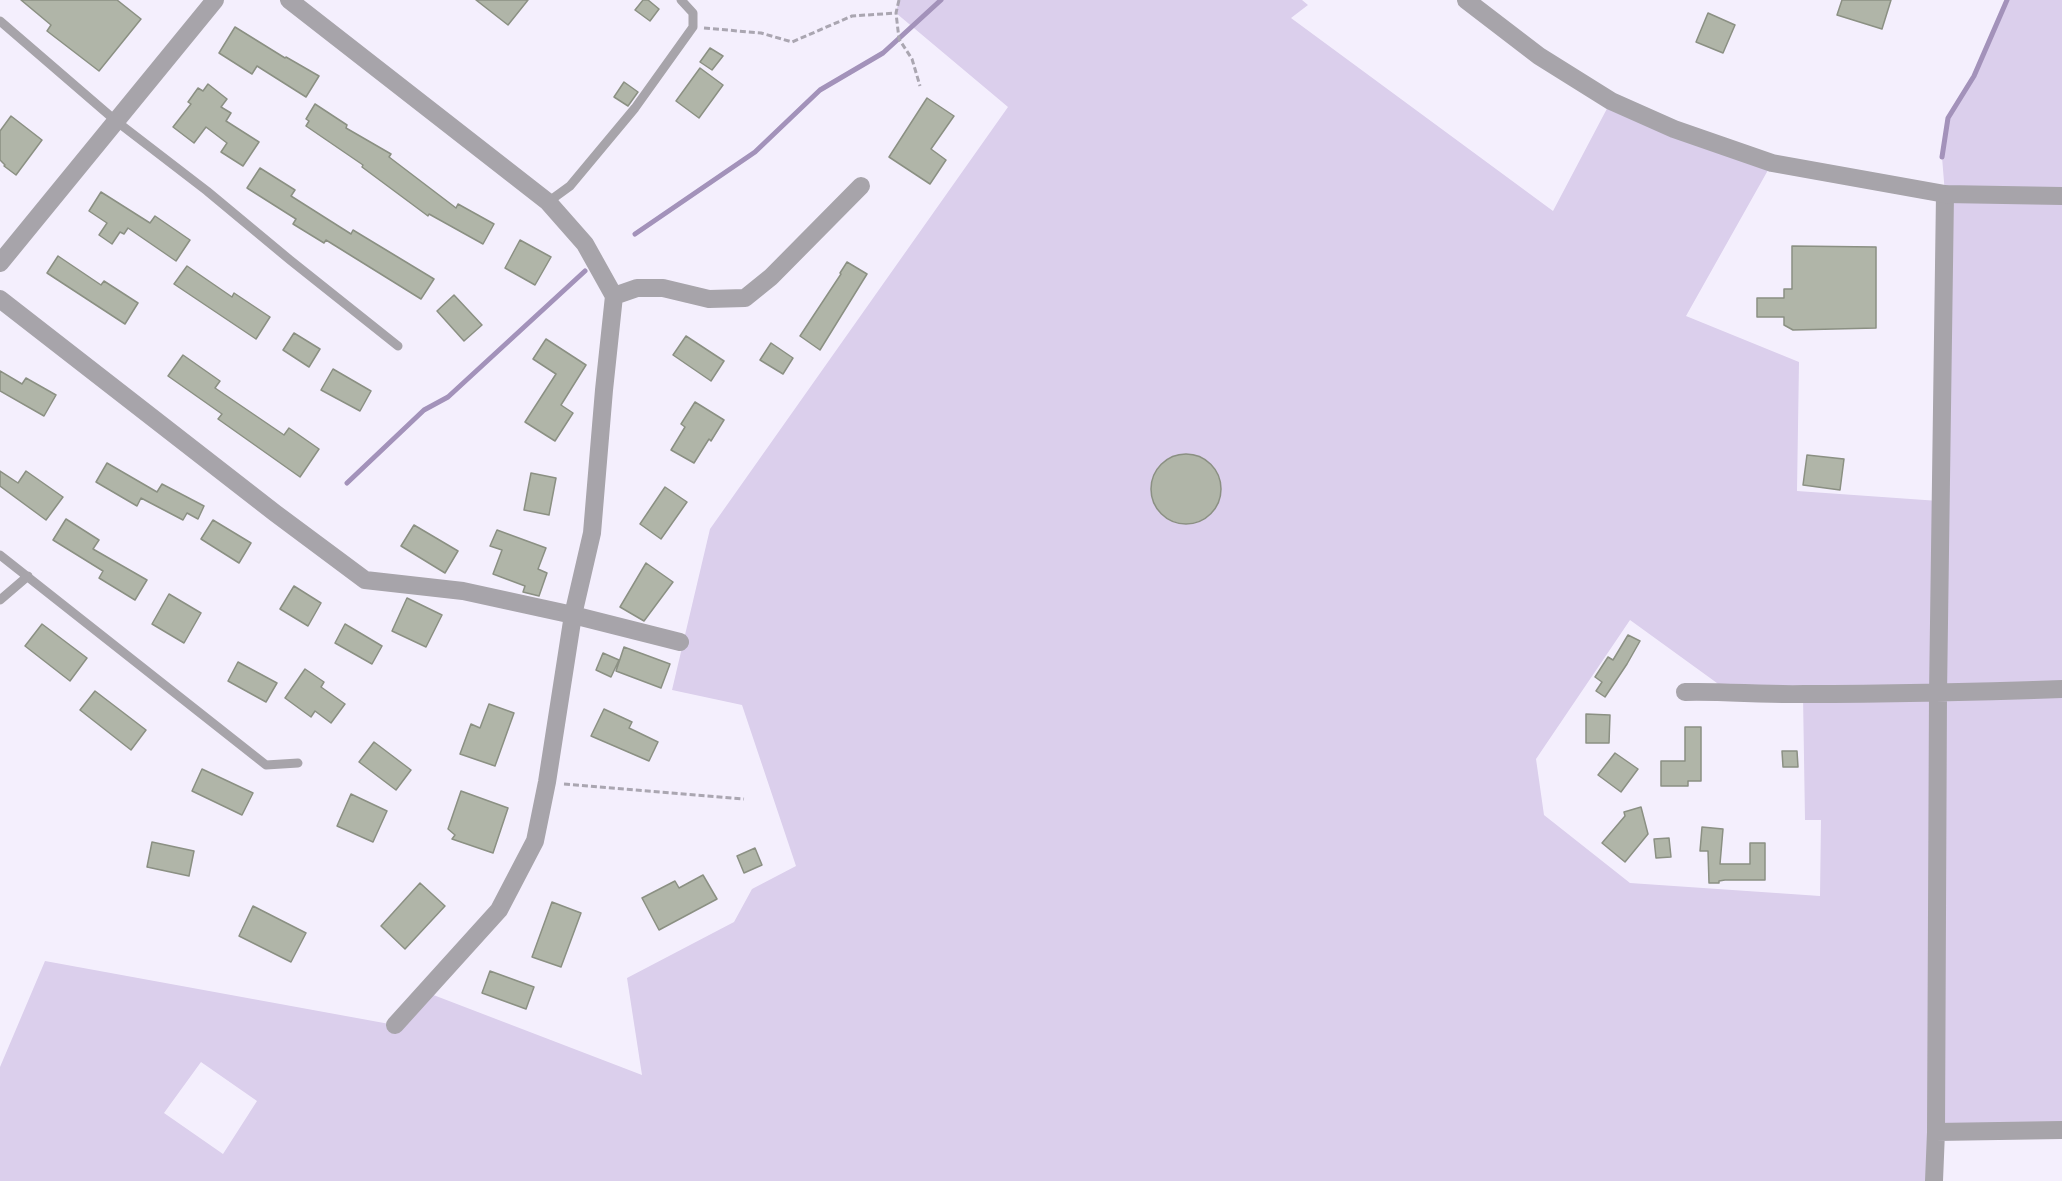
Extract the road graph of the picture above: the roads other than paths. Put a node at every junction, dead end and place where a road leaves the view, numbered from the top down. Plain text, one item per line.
1 (215, 0) edge
2 (289, 0) edge
3 (681, 0) edge
4 (1466, 0) edge
5 (0, 21) edge
6 (116, 121) junction
7 (861, 186) dead end
8 (1945, 194) junction
9 (2062, 196) edge
10 (548, 202) junction
11 (0, 263) edge
12 (614, 296) junction
13 (0, 299) edge
14 (398, 346) dead end
15 (0, 555) edge
16 (28, 576) junction
17 (0, 600) edge
18 (573, 615) junction
19 (680, 642) dead end
20 (2062, 689) edge
21 (1685, 692) dead end
22 (1938, 694) junction
23 (298, 763) dead end
24 (395, 1025) dead end
25 (2062, 1130) edge
26 (1936, 1131) junction
27 (1934, 1181) edge

1 - 6 street
2 - 10 street
3 - 10 lane
4 - 8 street
5 - 6 lane
6 - 11 street
6 - 14 lane
7 - 12 street
8 - 9 street
8 - 22 street
10 - 12 street
12 - 18 street
13 - 18 street
15 - 16 lane
16 - 17 lane
16 - 23 lane
18 - 19 street
18 - 24 street
20 - 22 street
21 - 22 street
22 - 26 street
25 - 26 street
26 - 27 street

